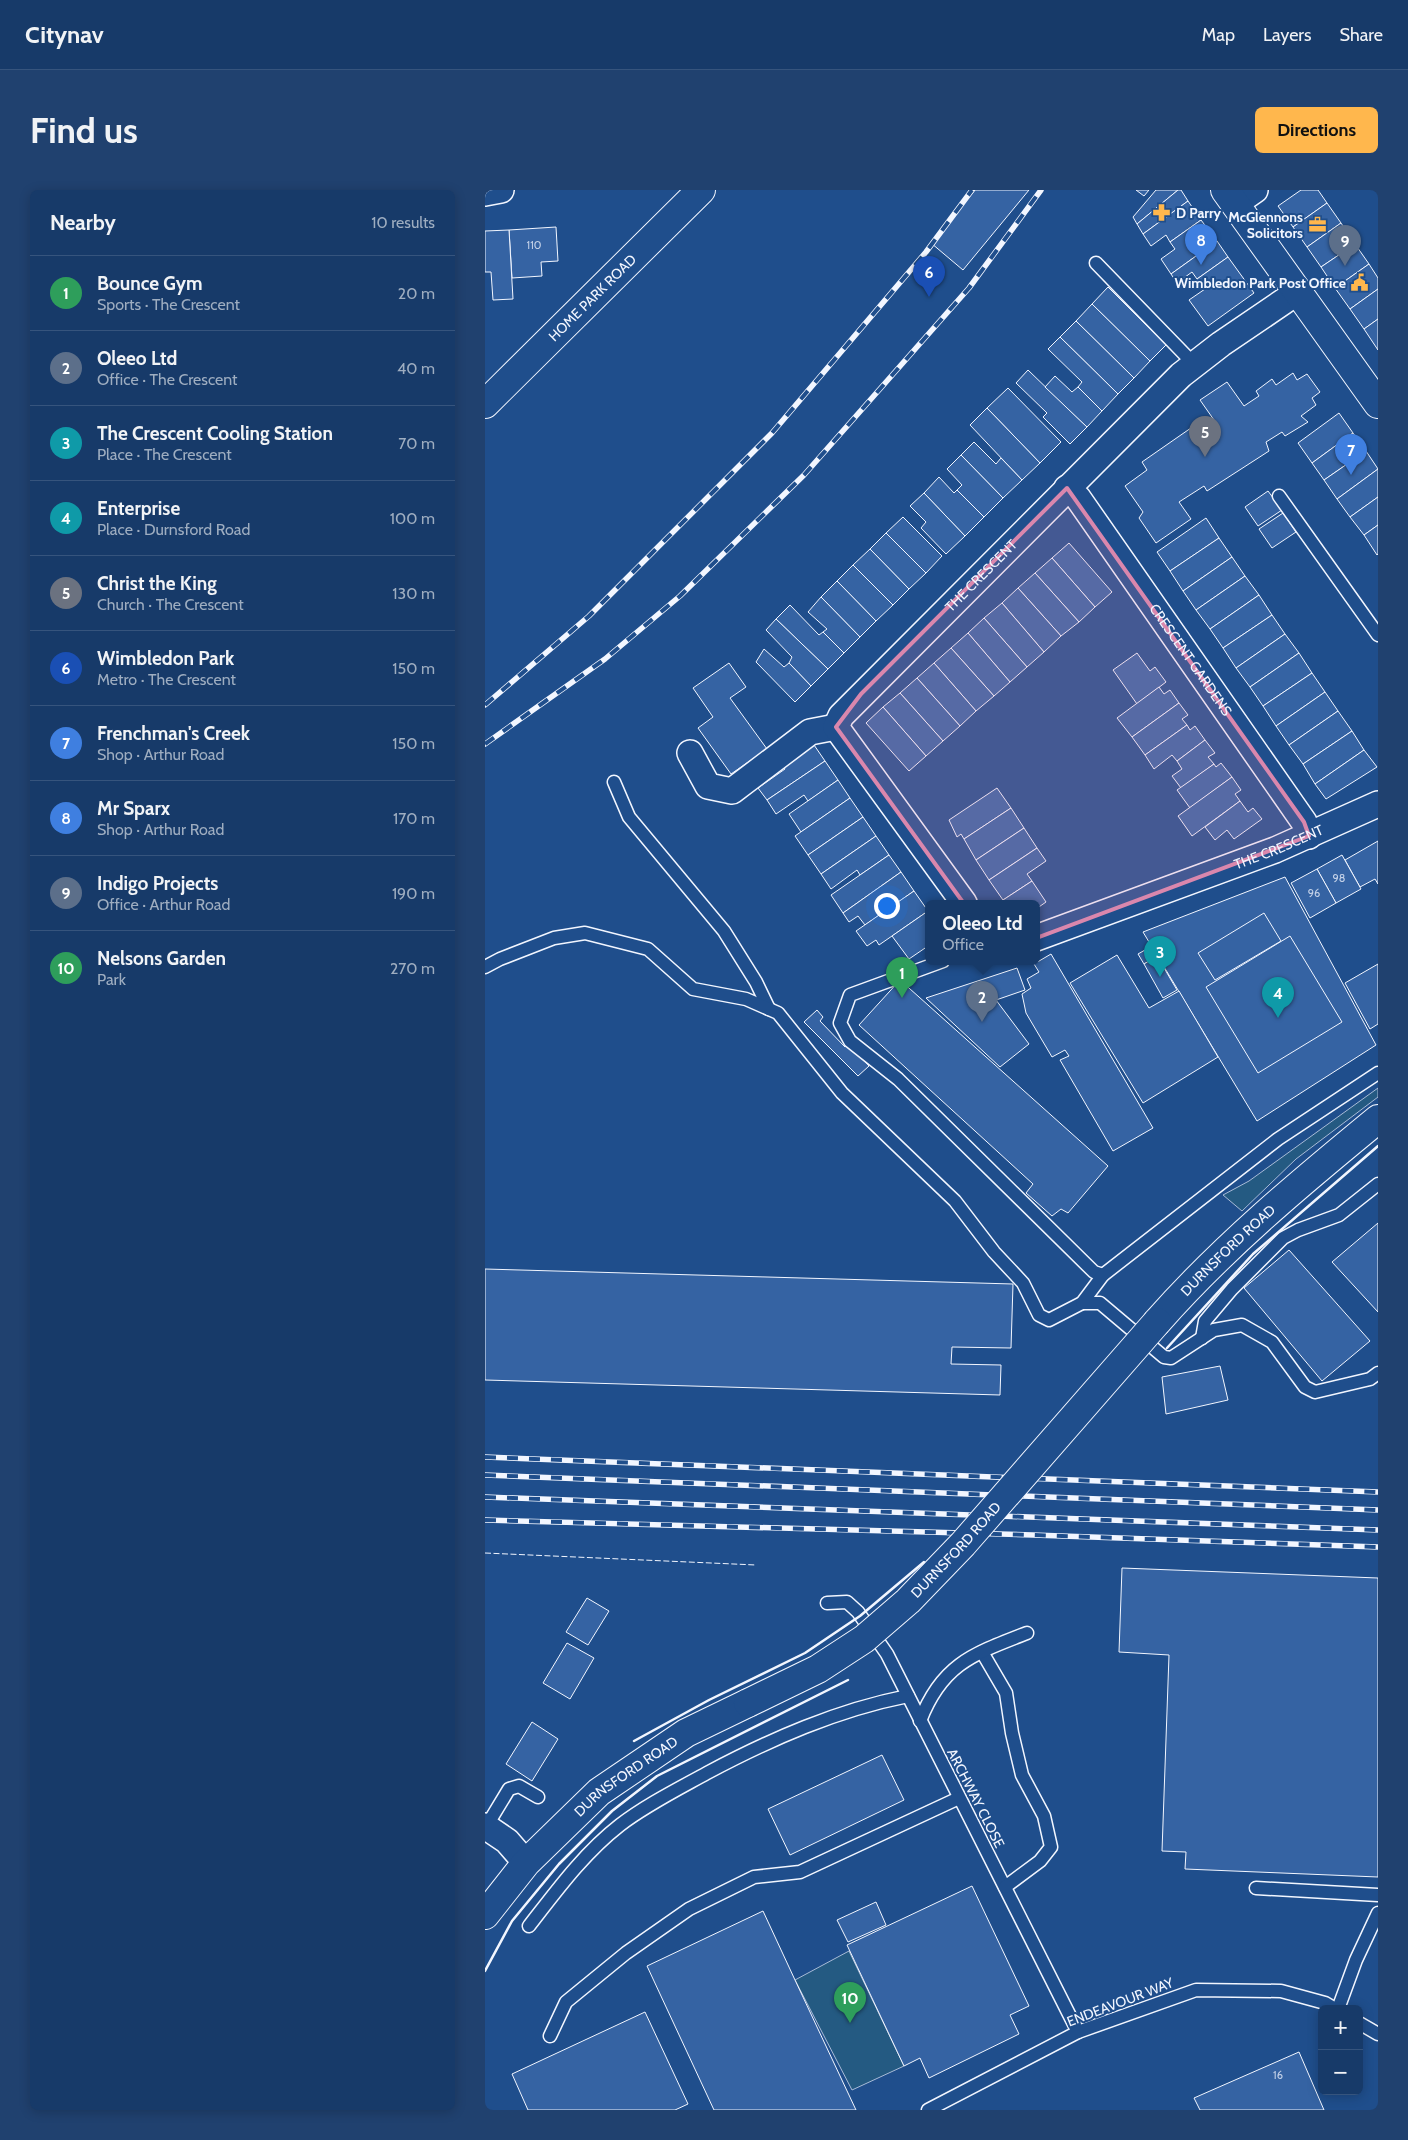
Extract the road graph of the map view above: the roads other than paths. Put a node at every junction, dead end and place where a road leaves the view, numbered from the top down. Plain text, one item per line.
1 (501, 190) edge
2 (701, 190) edge
3 (485, 192) edge
4 (1238, 195) edge
5 (1096, 262) dead end
6 (1299, 292) junction
7 (1194, 364) junction
8 (485, 404) edge
9 (1378, 404) edge
10 (1067, 488) junction
11 (1279, 496) dead end
12 (1378, 635) edge
13 (836, 727) junction
14 (690, 754) dead end
15 (614, 782) dead end
16 (1378, 804) edge
17 (1309, 836) junction
18 (962, 900) edge
19 (1040, 937) edge
20 (932, 965) edge
21 (485, 967) edge
22 (769, 1009) junction
23 (1378, 1073) edge
24 (1378, 1119) edge
25 (1378, 1184) edge
26 (1103, 1275) junction
27 (1082, 1302) junction
28 (1203, 1338) junction
29 (1378, 1373) edge
30 (827, 1603) dead end
31 (1027, 1633) dead end
32 (982, 1652) junction
33 (907, 1696) junction
34 (920, 1721) junction
35 (538, 1797) dead end
36 (959, 1798) junction
37 (485, 1827) edge
38 (526, 1863) junction
39 (1005, 1887) junction
40 (1256, 1888) dead end
41 (1378, 1895) edge
42 (1378, 1913) edge
43 (485, 1915) edge
44 (529, 1926) dead end
45 (1330, 2005) edge
46 (1339, 2005) edge
47 (1363, 2025) edge
48 (1078, 2032) junction
49 (1378, 2034) edge
50 (550, 2036) dead end
51 (943, 2107) edge
52 (928, 2110) edge

1 - 3 street
2 - 8 main road, HOME PARK ROAD
4 - 6 main road
5 - 7 lane
6 - 7 street, THE CRESCENT
6 - 9 main road
7 - 10 street, THE CRESCENT
10 - 13 street, THE CRESCENT
10 - 17 street, CRESCENT GARDENS
11 - 12 lane
13 - 14 street
13 - 18 street
15 - 22 lane
16 - 17 street, THE CRESCENT
17 - 19 street, THE CRESCENT
20 - 26 lane
21 - 22 lane
22 - 27 lane
23 - 26 lane
24 - 38 main road, DURNSFORD ROAD, bridge
25 - 28 lane
26 - 27 lane
27 - 28 lane
28 - 29 lane
30 - 33 lane, ARCHWAY CLOSE
31 - 32 lane
32 - 34 lane
32 - 39 lane
33 - 34 lane, ARCHWAY CLOSE
33 - 44 lane
34 - 36 lane, ARCHWAY CLOSE
35 - 37 lane
36 - 39 lane, ARCHWAY CLOSE
36 - 50 lane
37 - 38 street
38 - 43 main road, DURNSFORD ROAD
39 - 48 lane, ARCHWAY CLOSE
40 - 41 lane
42 - 46 lane
45 - 48 lane, ENDEAVOUR WAY
47 - 49 lane
48 - 51 lane, ENDEAVOUR WAY
51 - 52 lane, ENDEAVOUR WAY

